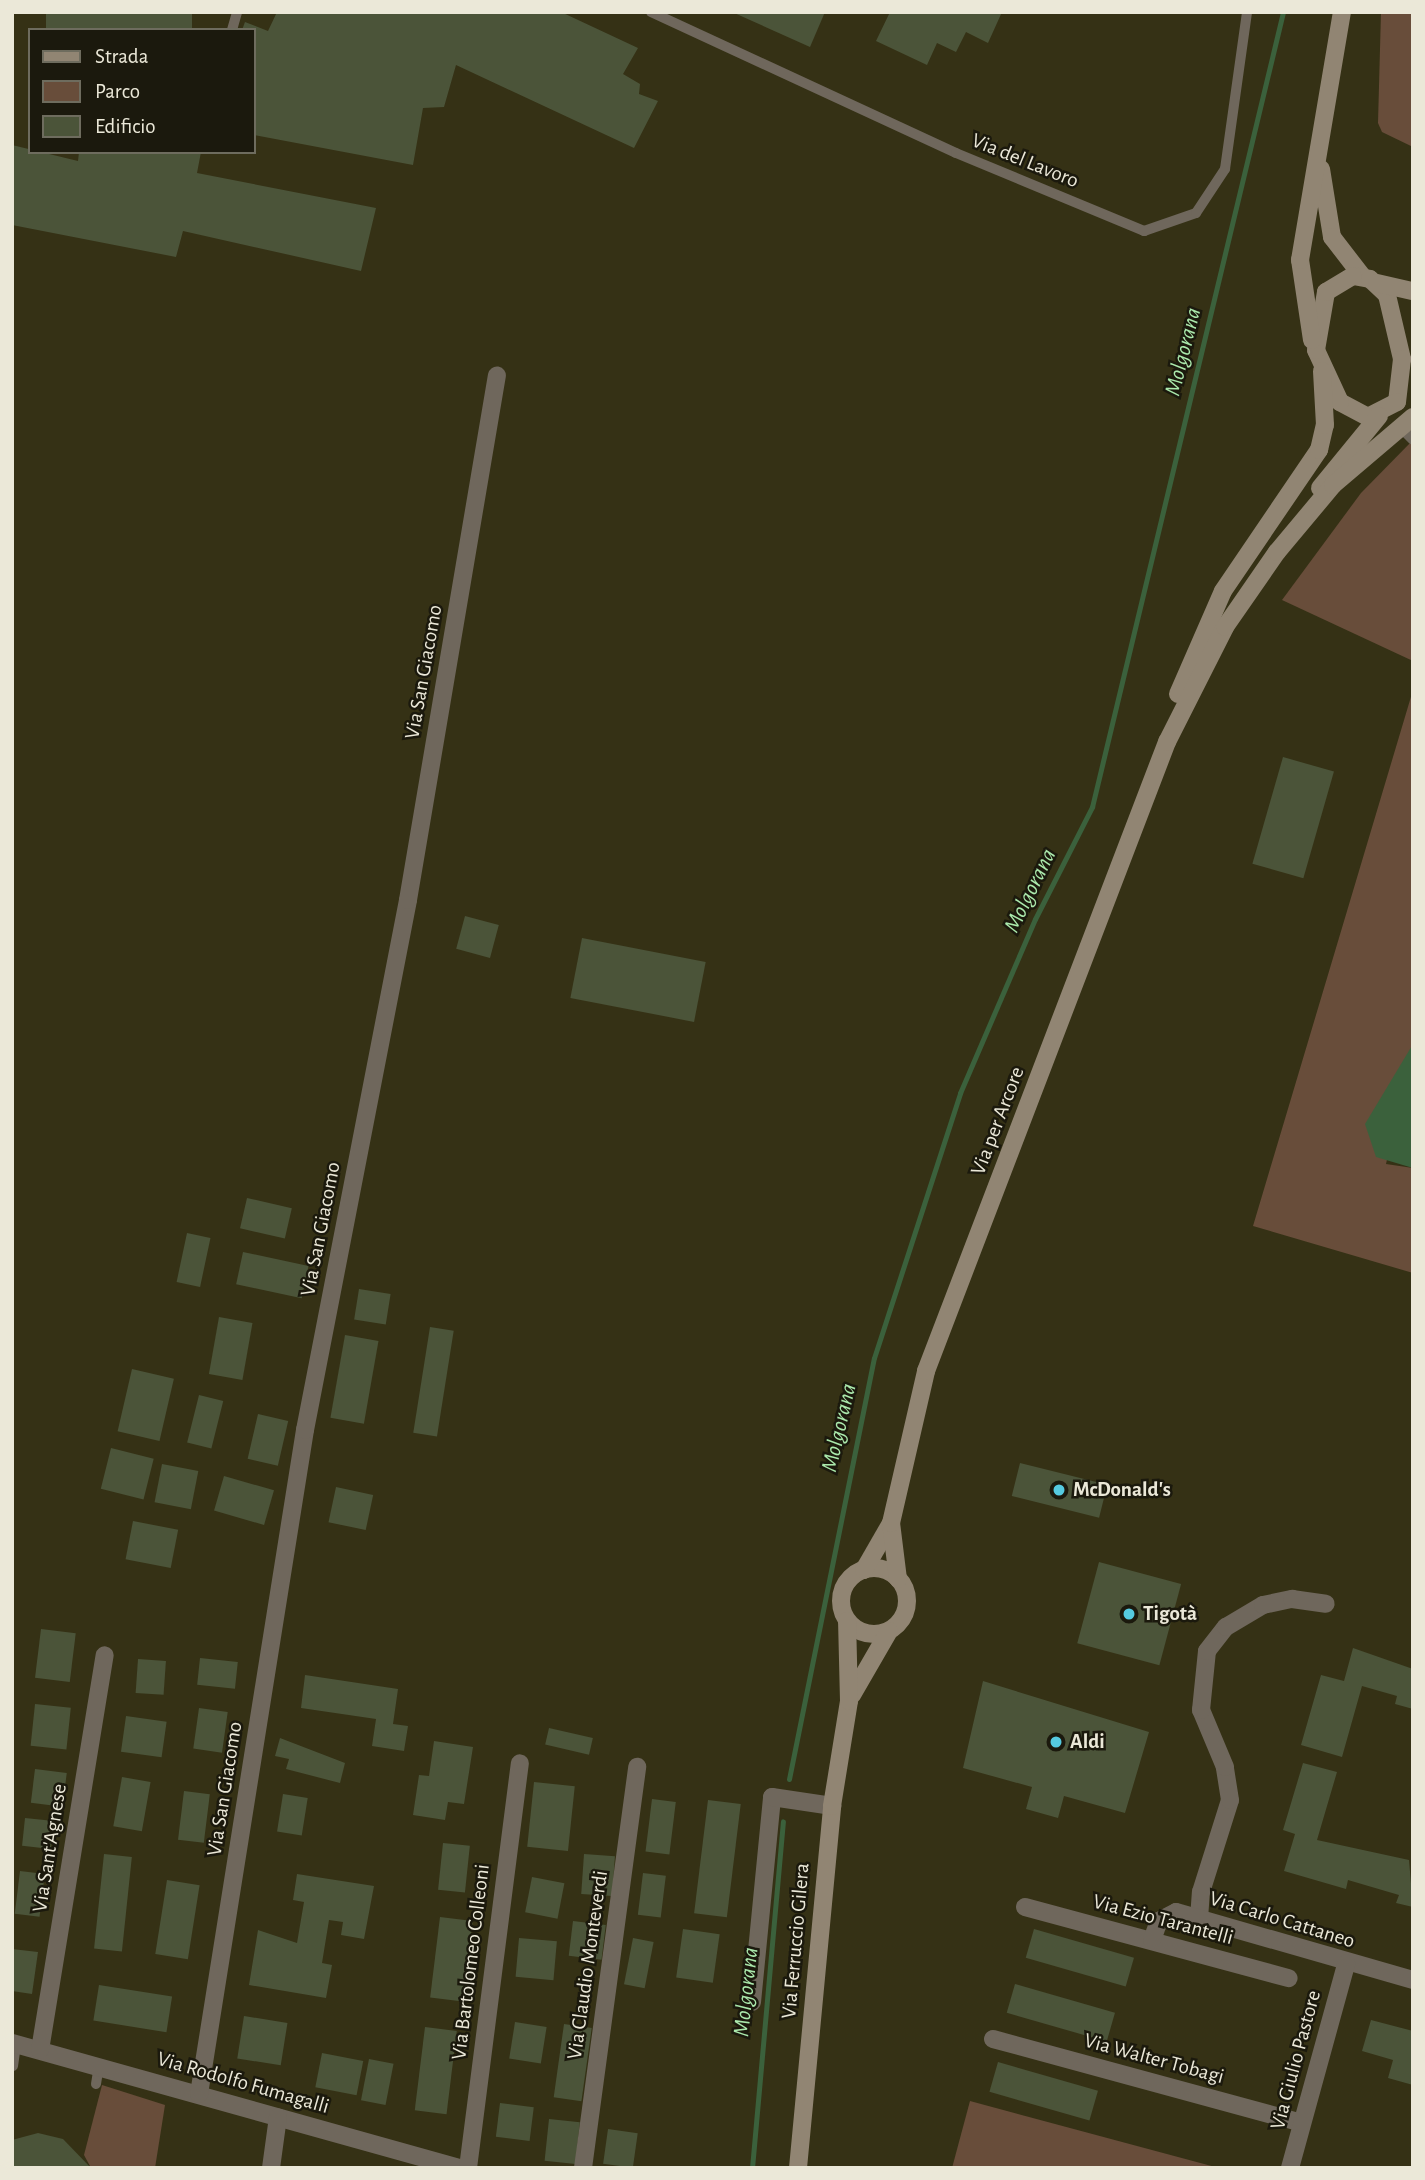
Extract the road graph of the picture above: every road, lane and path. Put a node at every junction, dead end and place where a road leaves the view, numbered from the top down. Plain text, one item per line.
1 (651, 12) edge
2 (1247, 12) edge
3 (1342, 12) edge
4 (1319, 148) junction
5 (1369, 279) junction
6 (1413, 291) edge
7 (1316, 351) junction
8 (1322, 371) junction
9 (496, 375) dead end
10 (1413, 390) edge
11 (1397, 402) junction
12 (1379, 416) junction
13 (1409, 428) edge
14 (1277, 552) junction
15 (1167, 742) junction
16 (891, 1523) junction
17 (864, 1570) junction
18 (898, 1579) junction
19 (1326, 1604) dead end
20 (847, 1620) junction
21 (889, 1631) junction
22 (105, 1655) dead end
23 (849, 1701) junction
24 (520, 1763) dead end
25 (637, 1768) dead end
26 (832, 1806) junction
27 (1025, 1907) dead end
28 (1199, 1919) junction
29 (1152, 1940) junction
30 (1346, 1964) junction
31 (1289, 1978) dead end
32 (1413, 1980) edge
33 (751, 2002) dead end
34 (993, 2039) dead end
35 (14, 2043) edge
36 (40, 2050) junction
37 (13, 2066) edge
38 (199, 2094) junction
39 (278, 2117) junction
40 (1302, 2123) junction
41 (433, 2164) edge
42 (271, 2168) edge
43 (461, 2168) edge
44 (468, 2168) edge
45 (583, 2168) edge
46 (798, 2168) edge
47 (1290, 2168) edge

1 - 2 lane, Via del Lavoro
3 - 4 main road
4 - 5 main road
4 - 7 main road
5 - 6 main road
5 - 7 main road
5 - 11 main road
7 - 8 main road
8 - 12 main road
8 - 15 main road
9 - 38 street, Via San Giacomo
10 - 11 main road
11 - 12 main road
12 - 14 main road
13 - 14 main road
14 - 15 main road
15 - 16 main road, Via per Arcore
16 - 17 main road, Via per Arcore
16 - 18 main road, Via per Arcore
17 - 18 main road
17 - 20 main road
18 - 21 main road
19 - 28 street
20 - 21 main road
20 - 23 main road
21 - 23 main road
22 - 36 street, Via Sant'Agnese
23 - 26 main road, Via Ferruccio Gilera
24 - 44 street, Via Bartolomeo Colleoni
25 - 45 street, Via Claudio Monteverdi
26 - 33 street
26 - 46 main road, Via Ferruccio Gilera
27 - 29 street, Via Ezio Tarantelli
28 - 29 street, Via Carlo Cattaneo
28 - 30 street, Via Carlo Cattaneo
29 - 31 street, Via Ezio Tarantelli
30 - 32 street, Via Carlo Cattaneo
30 - 40 street, Via Giulio Pastore
34 - 40 street, Via Walter Tobagi
35 - 36 street, Via Rodolfo Fumagalli
35 - 37 lane
36 - 38 street, Via Rodolfo Fumagalli
38 - 39 street, Via Rodolfo Fumagalli
39 - 41 street, Via Rodolfo Fumagalli
39 - 42 street
40 - 47 street, Via Giulio Pastore
41 - 43 street, Via Rodolfo Fumagalli

